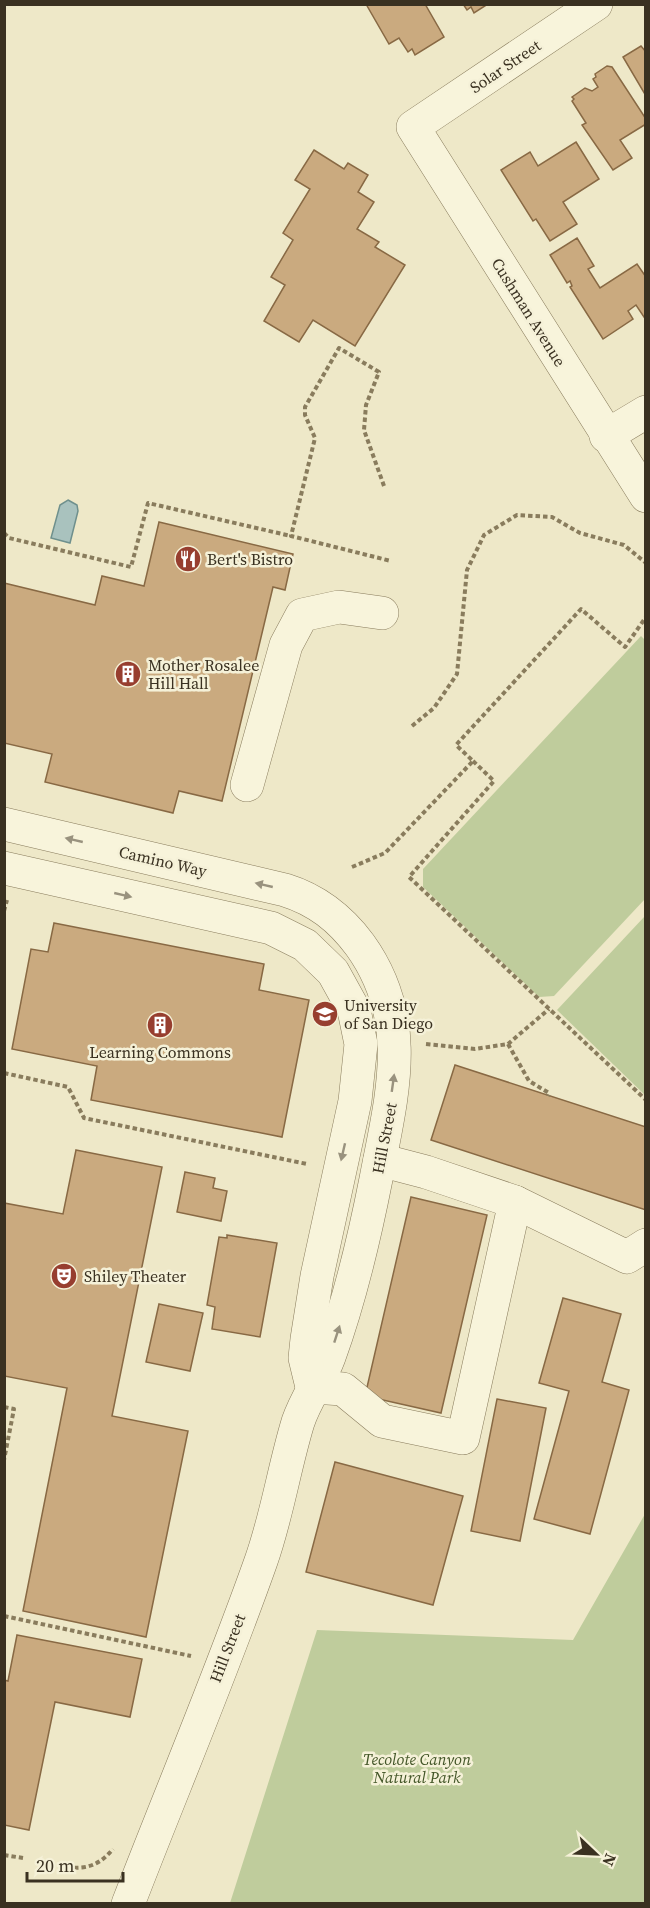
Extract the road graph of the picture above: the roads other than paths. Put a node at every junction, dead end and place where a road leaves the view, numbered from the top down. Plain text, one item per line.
1 (596, 4) edge
2 (413, 127) joint
3 (645, 412) edge
4 (606, 436) junction
5 (645, 496) edge
6 (382, 613) dead end
7 (247, 785) dead end
8 (4, 824) edge
9 (4, 868) edge
10 (319, 904) joint
11 (380, 1160) junction
12 (515, 1202) junction
13 (645, 1245) edge
14 (312, 1387) junction
15 (128, 1904) edge

1 - 2 street, Solar Street
2 - 4 street, Cushman Avenue
3 - 4 street
4 - 5 street, Cushman Avenue
6 - 7 street
10 -> 8 street, Camino Way
9 -> 14 street
11 -> 10 street, Hill Street
11 - 12 street
14 -> 11 street, Hill Street
12 - 13 street
12 - 14 street
14 - 15 street, Hill Street

